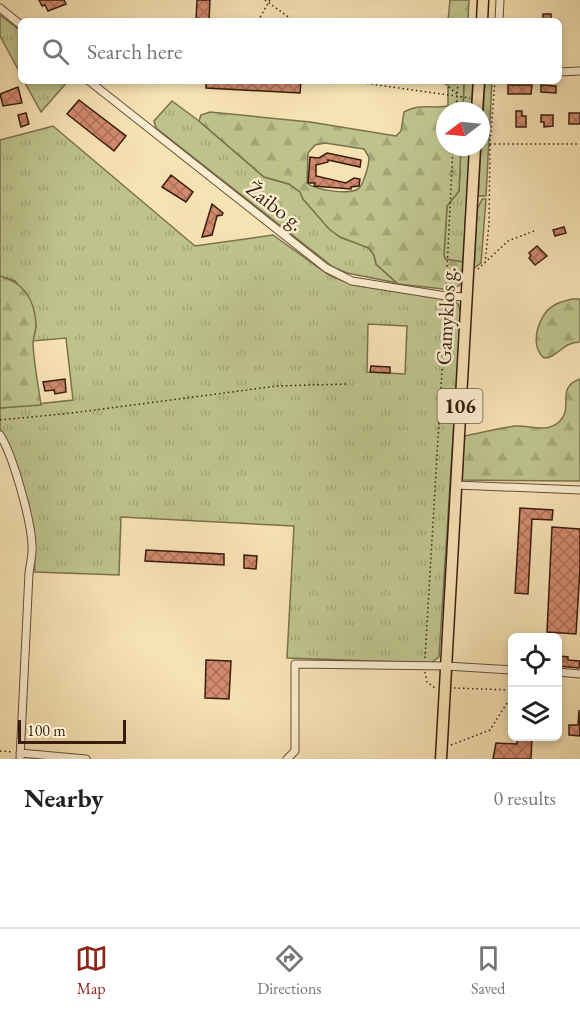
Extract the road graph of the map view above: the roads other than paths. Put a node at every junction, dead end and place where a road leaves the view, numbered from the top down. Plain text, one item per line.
1 (483, 0) edge
2 (500, 0) edge
3 (0, 8) edge
4 (482, 18) edge
5 (499, 18) edge
6 (18, 23) edge
7 (580, 71) edge
8 (562, 72) edge
9 (93, 84) edge
10 (479, 84) edge
11 (477, 102) edge
12 (475, 156) edge
13 (466, 297) junction
14 (0, 435) edge
15 (456, 485) junction
16 (580, 490) edge
17 (446, 666) junction
18 (508, 670) edge
19 (562, 672) edge
20 (580, 674) edge
21 (442, 754) edge
22 (20, 756) edge
23 (86, 759) edge
24 (287, 759) edge

1 - 4 main road
2 - 5 street
3 - 6 street
7 - 8 street
9 - 13 street, Žaibo g.
10 - 11 main road
12 - 13 main road, Gamyklos g. / 106
13 - 15 main road, Gamyklos g. / 106
14 - 22 street
15 - 16 street
15 - 17 main road, Gamyklos g. / 106
17 - 18 street
17 - 21 main road, 106
17 - 24 street
19 - 20 street
22 - 23 street

